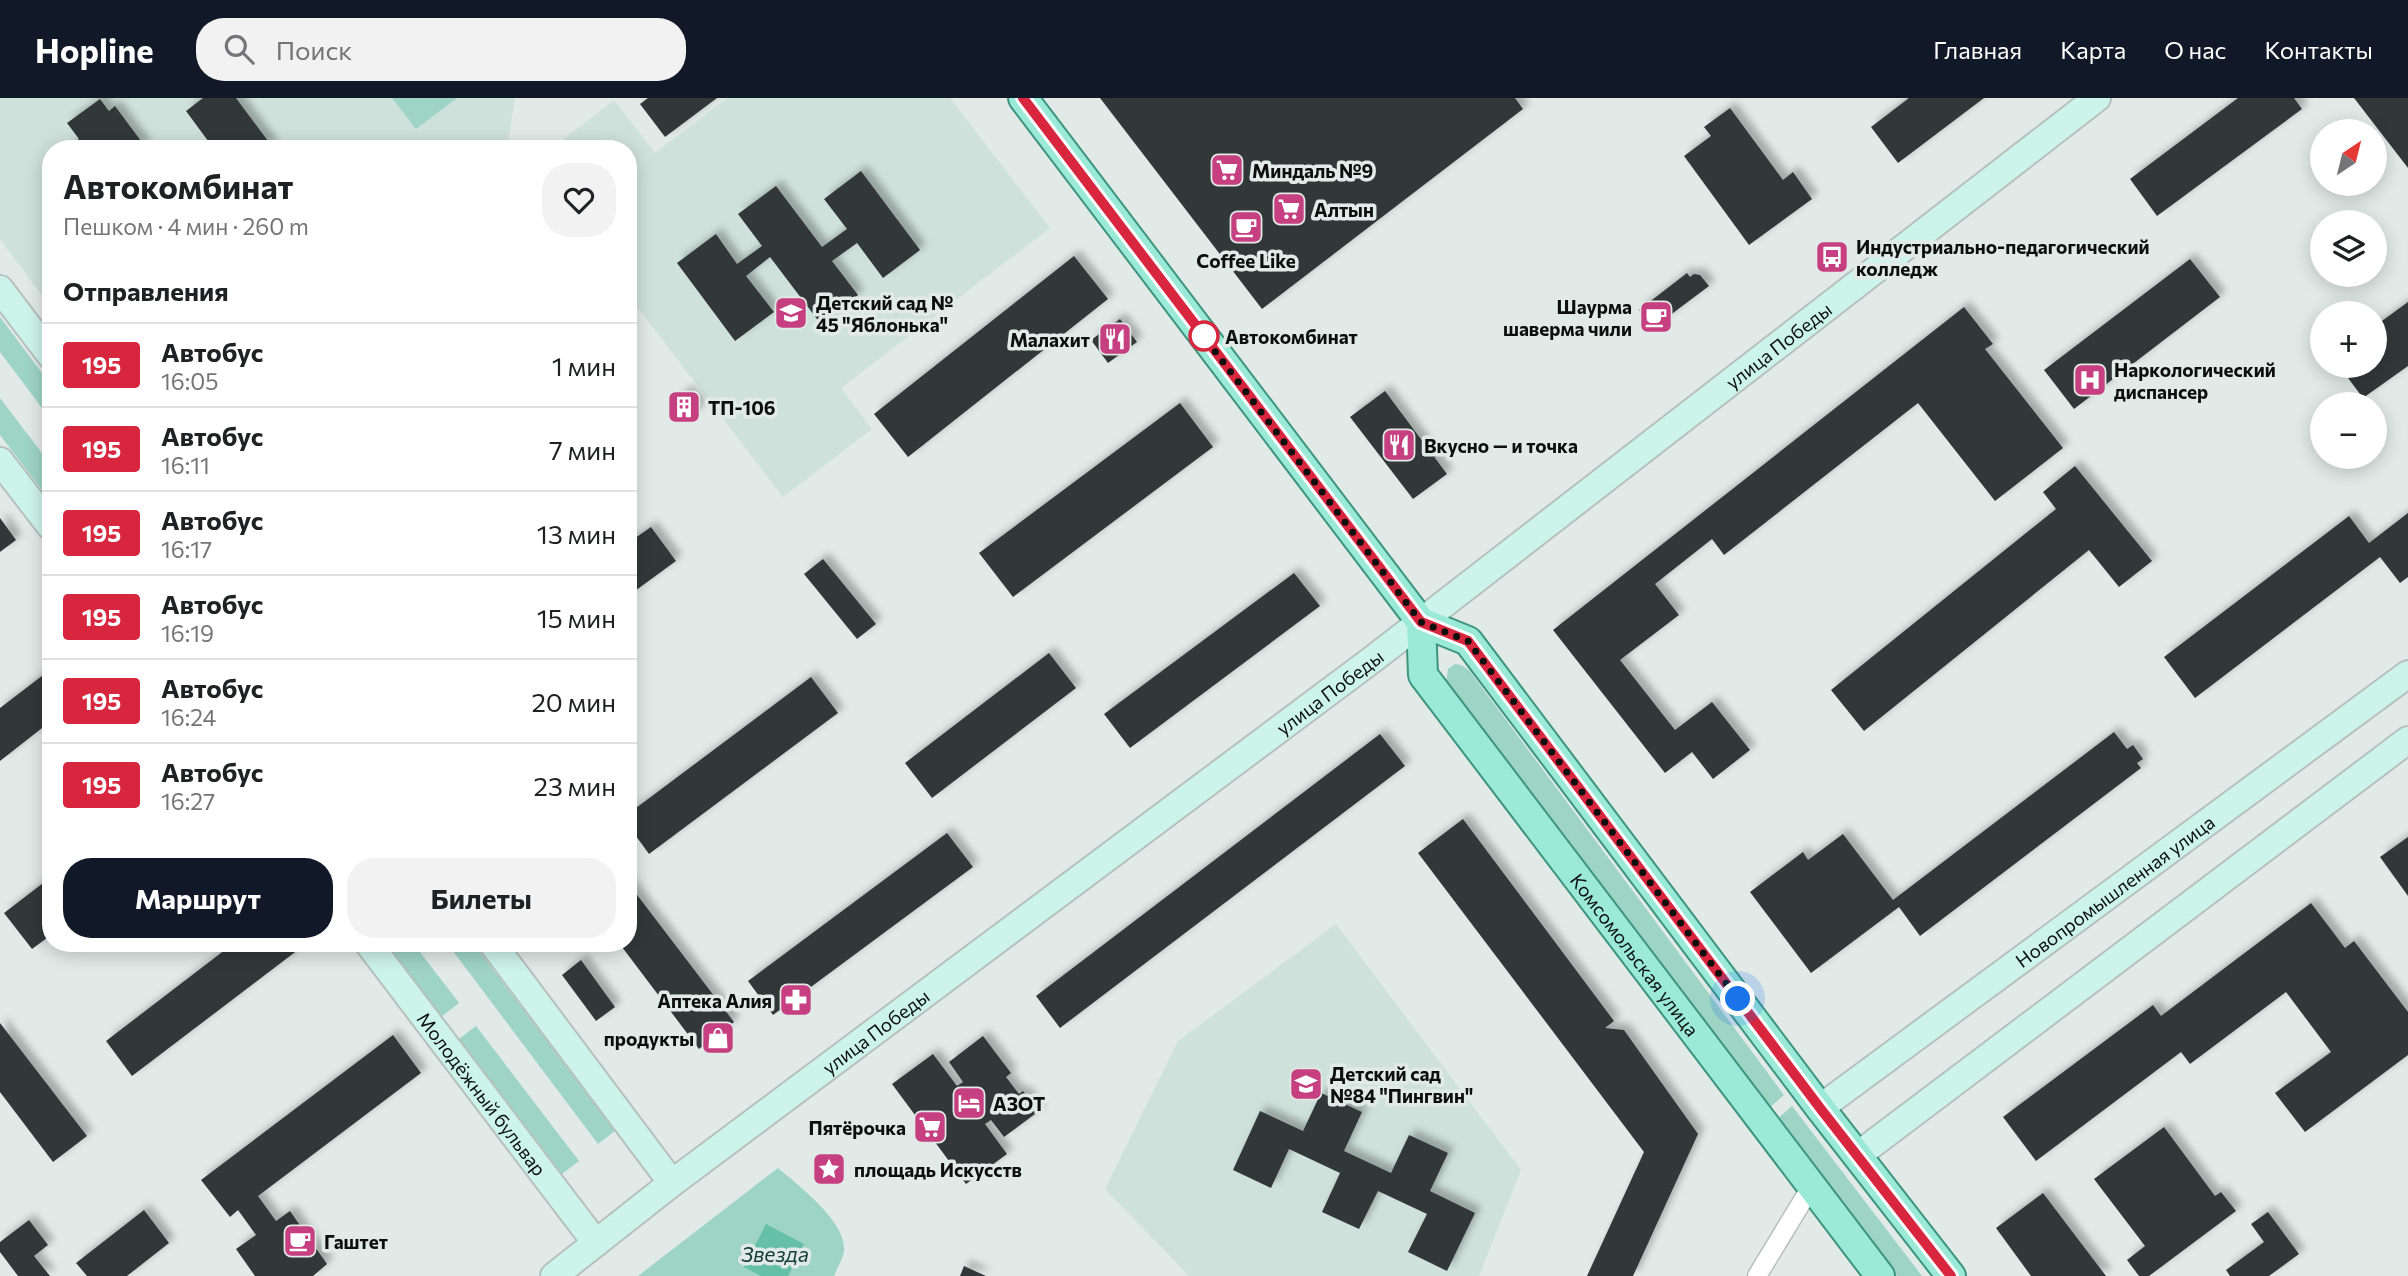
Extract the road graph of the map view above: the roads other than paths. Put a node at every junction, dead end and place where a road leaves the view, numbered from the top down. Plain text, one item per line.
1 (1023, 98) edge
2 (2097, 98) edge
3 (0, 289) edge
4 (42, 344) edge
5 (0, 461) edge
6 (42, 515) edge
7 (1421, 622) junction
8 (2408, 674) edge
9 (2408, 740) edge
10 (375, 952) edge
11 (499, 952) edge
12 (1820, 1108) junction
13 (1858, 1156) junction
14 (672, 1183) junction
15 (1811, 1187) junction
16 (596, 1243) junction
17 (554, 1276) edge
18 (1757, 1276) edge
19 (1880, 1276) edge
20 (1951, 1276) edge

1 - 7 main road
2 - 7 main road, улица Победы
3 - 4 main road
5 - 6 main road
7 - 12 main road
7 - 14 main road, улица Победы
7 - 15 main road, Комсомольская улица
8 - 12 main road, Новопромышленная улица
9 - 13 main road
10 - 16 main road, Молодёжный бульвар
11 - 14 main road
12 - 13 main road
13 - 20 main road
14 - 16 main road, улица Победы
15 - 18 street
15 - 19 main road, Комсомольская улица
16 - 17 main road, улица Победы

